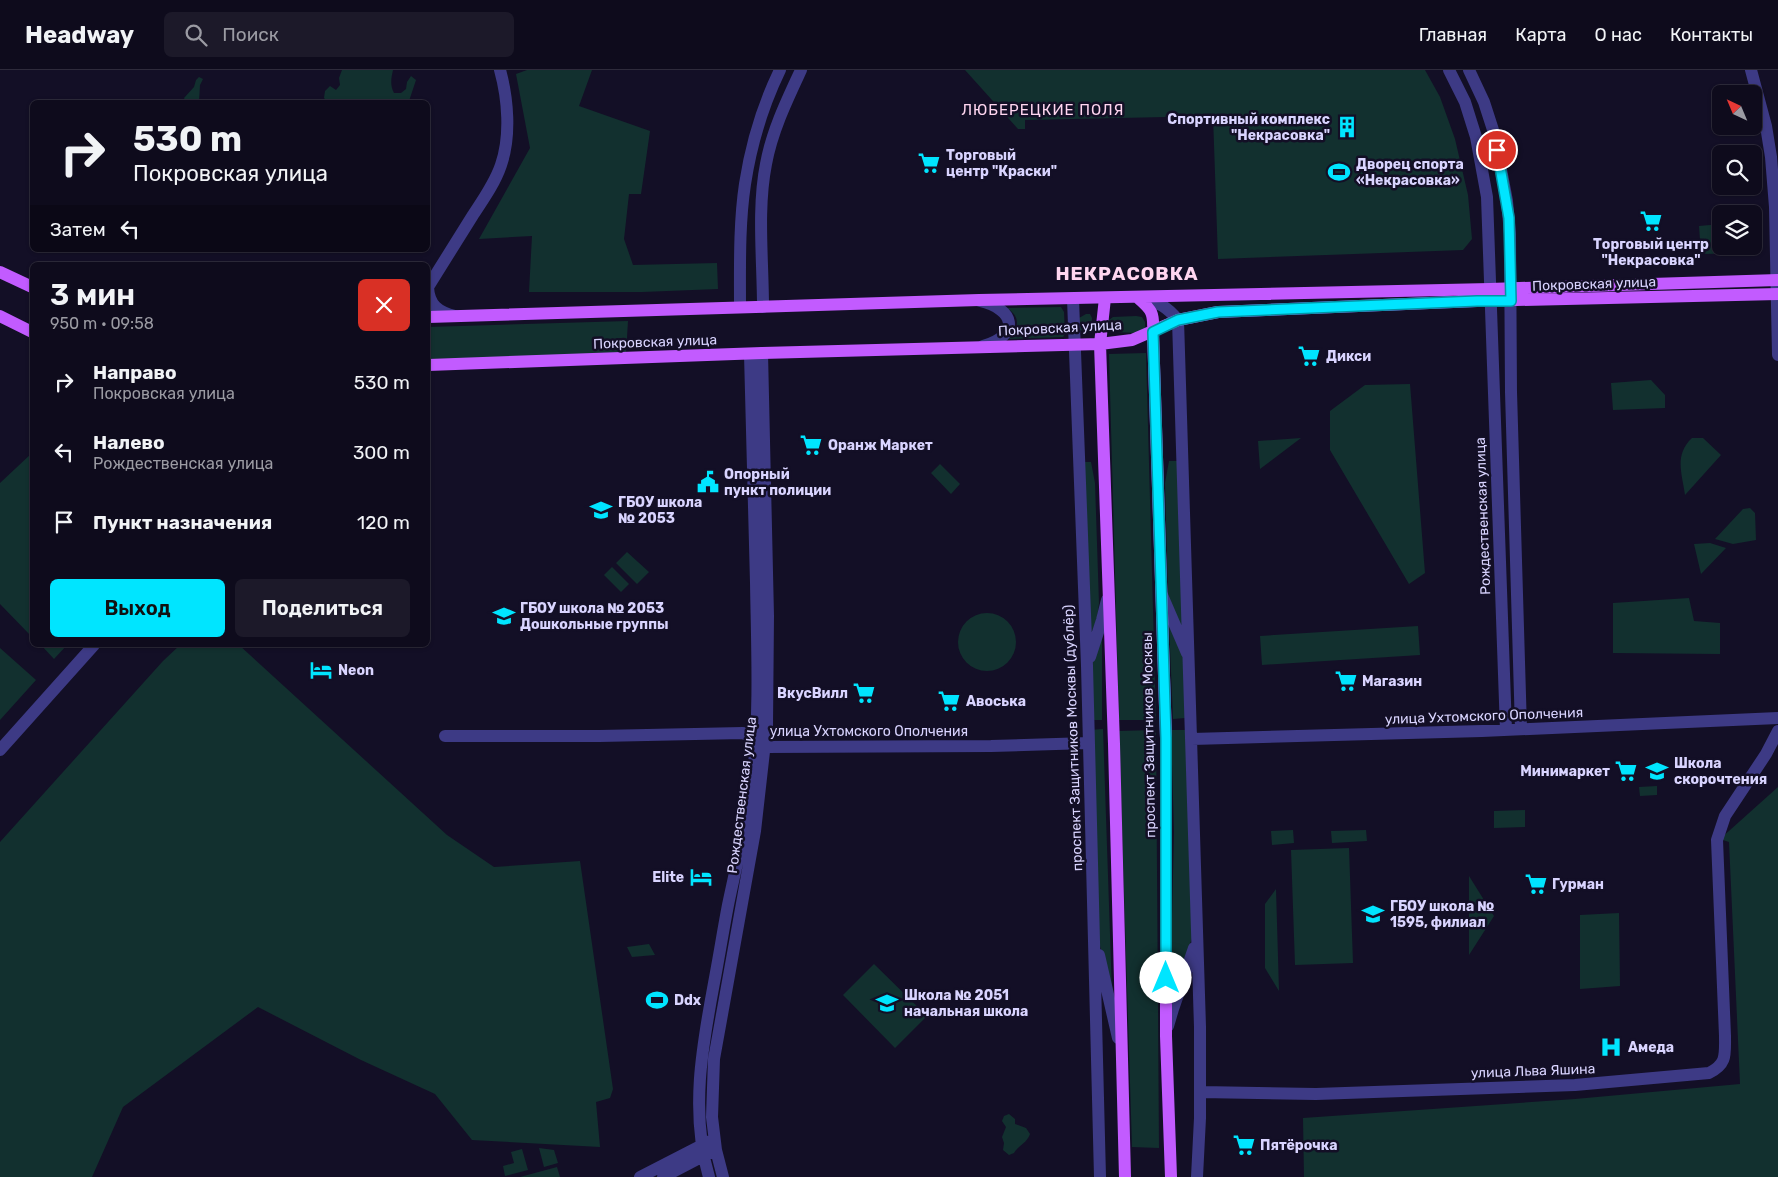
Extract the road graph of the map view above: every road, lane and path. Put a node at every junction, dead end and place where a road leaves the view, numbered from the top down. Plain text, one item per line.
1 (500, 70) edge
2 (780, 70) edge
3 (801, 70) edge
4 (1449, 70) edge
5 (1469, 70) edge
6 (1751, 70) edge
7 (1489, 232) junction
8 (1510, 234) junction
9 (763, 267) junction
10 (740, 272) junction
11 (2, 273) edge
12 (1777, 280) edge
13 (430, 284) edge
14 (30, 286) edge
15 (1510, 288) junction
16 (1777, 294) edge
17 (1491, 295) junction
18 (1073, 298) junction
19 (1105, 298) junction
20 (1138, 298) junction
21 (430, 300) edge
22 (979, 300) junction
23 (1511, 301) junction
24 (740, 307) junction
25 (763, 307) junction
26 (456, 316) junction
27 (430, 317) edge
28 (2, 318) edge
29 (1178, 320) junction
30 (30, 331) edge
31 (1153, 332) junction
32 (1074, 344) junction
33 (1100, 344) junction
34 (980, 347) junction
35 (756, 353) junction
36 (1778, 355) edge
37 (430, 365) edge
38 (1494, 392) junction
39 (1511, 392) junction
40 (1109, 588) junction
41 (1161, 594) junction
42 (92, 647) edge
43 (1189, 657) junction
44 (1087, 666) junction
45 (1778, 718) edge
46 (1748, 720) junction
47 (1521, 729) junction
48 (1506, 730) junction
49 (1778, 731) edge
50 (445, 736) dead end
51 (755, 739) junction
52 (1192, 740) junction
53 (1088, 743) junction
54 (1770, 745) junction
55 (765, 747) junction
56 (0, 750) edge
57 (1093, 931) junction
58 (1197, 938) junction
59 (1166, 1036) junction
60 (1122, 1057) junction
61 (1201, 1092) junction
62 (715, 1144) junction
63 (703, 1150) junction
64 (640, 1177) edge
65 (663, 1177) edge
66 (709, 1177) edge
67 (723, 1177) edge
68 (1100, 1177) edge
69 (1125, 1177) edge
70 (1170, 1177) edge
71 (1197, 1177) edge

1 - 13 street
2 - 10 street
3 - 9 street
4 - 7 street, Рождественская улица
5 - 8 street
6 - 12 street
7 - 8 street
7 - 17 street, Рождественская улица
8 - 15 street
9 - 10 street
9 - 25 street
10 - 24 street
11 - 14 main road
12 - 15 main road, Покровская улица
12 - 16 street
15 - 17 main road, Покровская улица
15 - 23 street
16 - 23 main road, Покровская улица
16 - 36 street
17 - 20 main road, Покровская улица
17 - 23 main road, Покровская улица
17 - 29 main road, Покровская улица
17 - 38 street, Рождественская улица
18 - 19 main road, Покровская улица
18 - 22 main road, Покровская улица
18 - 32 street, проспект Защитников Москвы (дублёр)
19 - 20 main road, Покровская улица
19 - 33 main road
20 - 29 street
20 - 31 main road, проспект Защитников Москвы
21 - 26 street
22 - 25 main road, Покровская улица
22 - 34 street
23 - 39 street
24 - 25 main road, Покровская улица
24 - 26 main road, Покровская улица
26 - 27 main road, Покровская улица
28 - 30 main road
29 - 31 main road, Покровская улица
29 - 43 street
31 - 33 main road, Покровская улица
31 - 41 main road, проспект Защитников Москвы
32 - 33 main road, Покровская улица
32 - 34 main road, Покровская улица
32 - 44 street, проспект Защитников Москвы (дублёр)
33 - 40 main road
34 - 35 main road, Покровская улица
35 - 37 main road, Покровская улица
35 - 51 street, Рождественская улица
35 - 55 street, Рождественская улица
38 - 39 street
38 - 48 street, Рождественская улица
39 - 47 street
40 - 44 street
40 - 60 main road
41 - 43 street
41 - 59 main road, проспект Защитников Москвы
42 - 56 street
43 - 52 street
44 - 53 street, проспект Защитников Москвы (дублёр)
45 - 46 street, улица Ухтомского Ополчения
46 - 47 street, улица Ухтомского Ополчения
46 - 54 street
47 - 48 street, улица Ухтомского Ополчения
48 - 52 street, улица Ухтомского Ополчения
49 - 54 street, улица Льва Яшина
50 - 51 street, улица Ухтомского Ополчения
51 - 55 street, улица Ухтомского Ополчения
51 - 63 street, Рождественская улица
52 - 58 street
53 - 55 street, улица Ухтомского Ополчения
53 - 57 street, проспект Защитников Москвы (дублёр)
54 - 61 street, улица Льва Яшина
55 - 62 street, Рождественская улица
57 - 60 street
57 - 68 street, проспект Защитников Москвы (дублёр)
58 - 59 street
58 - 61 street
59 - 70 main road, проспект Защитников Москвы
60 - 69 main road
61 - 71 street
62 - 63 street
62 - 67 street, Рождественская улица
63 - 64 street
63 - 65 street
63 - 66 street, Рождественская улица

